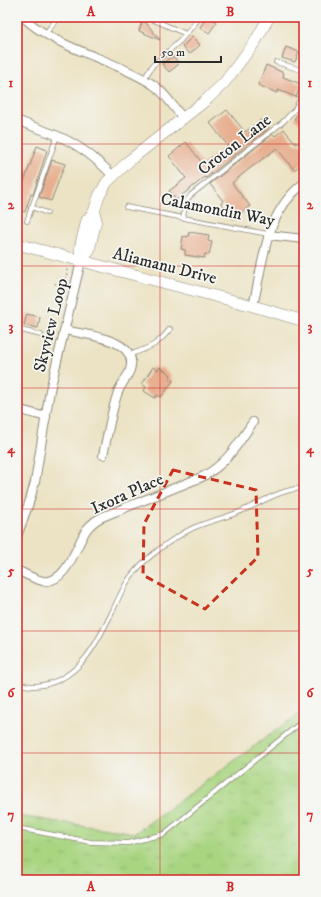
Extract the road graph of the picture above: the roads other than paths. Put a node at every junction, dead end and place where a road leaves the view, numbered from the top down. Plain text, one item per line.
1 (24, 17) edge
2 (58, 17) edge
3 (146, 17) edge
4 (200, 17) edge
5 (268, 17) edge
6 (46, 33) junction
7 (186, 34) junction
8 (276, 62) dead end
9 (304, 71) edge
10 (144, 79) junction
11 (304, 92) edge
12 (183, 118) junction
13 (17, 120) edge
14 (57, 136) junction
15 (113, 176) junction
16 (304, 183) edge
17 (32, 207) junction
18 (126, 207) dead end
19 (47, 213) dead end
20 (183, 218) junction
21 (26, 221) dead end
22 (268, 235) junction
23 (304, 239) edge
24 (17, 244) edge
25 (81, 261) junction
26 (253, 306) junction
27 (304, 321) edge
28 (17, 329) edge
29 (170, 329) dead end
30 (65, 330) junction
31 (41, 335) dead end
32 (129, 355) junction
33 (17, 409) edge
34 (46, 417) junction
35 (253, 422) dead end
36 (103, 455) dead end
37 (304, 488) edge
38 (20, 517) edge
39 (17, 536) edge
40 (17, 570) edge
41 (17, 684) edge
42 (304, 720) edge
43 (17, 828) edge

1 - 6 street
2 - 6 lane
3 - 7 lane
4 - 7 lane
5 - 12 street
6 - 10 street
7 - 10 lane
8 - 9 lane
10 - 12 street
11 - 20 lane, Croton Lane
12 - 15 street
13 - 14 street
14 - 15 street
14 - 17 lane
15 - 25 street
16 - 22 street
17 - 19 lane
17 - 21 lane
18 - 20 lane, Calamondin Way
20 - 22 lane, Calamondin Way
22 - 23 street, Calamondin Way
22 - 26 street
24 - 25 street, Aliamanu Drive
25 - 26 street, Aliamanu Drive
25 - 30 street, Skyview Loop
26 - 27 street, Aliamanu Drive
28 - 31 lane
29 - 32 lane
30 - 32 street
30 - 34 street, Skyview Loop
32 - 36 street
33 - 34 street
34 - 38 street, Skyview Loop
35 - 40 street, Ixora Place
37 - 41 lane
38 - 39 street, Skyview Loop
42 - 43 lane

